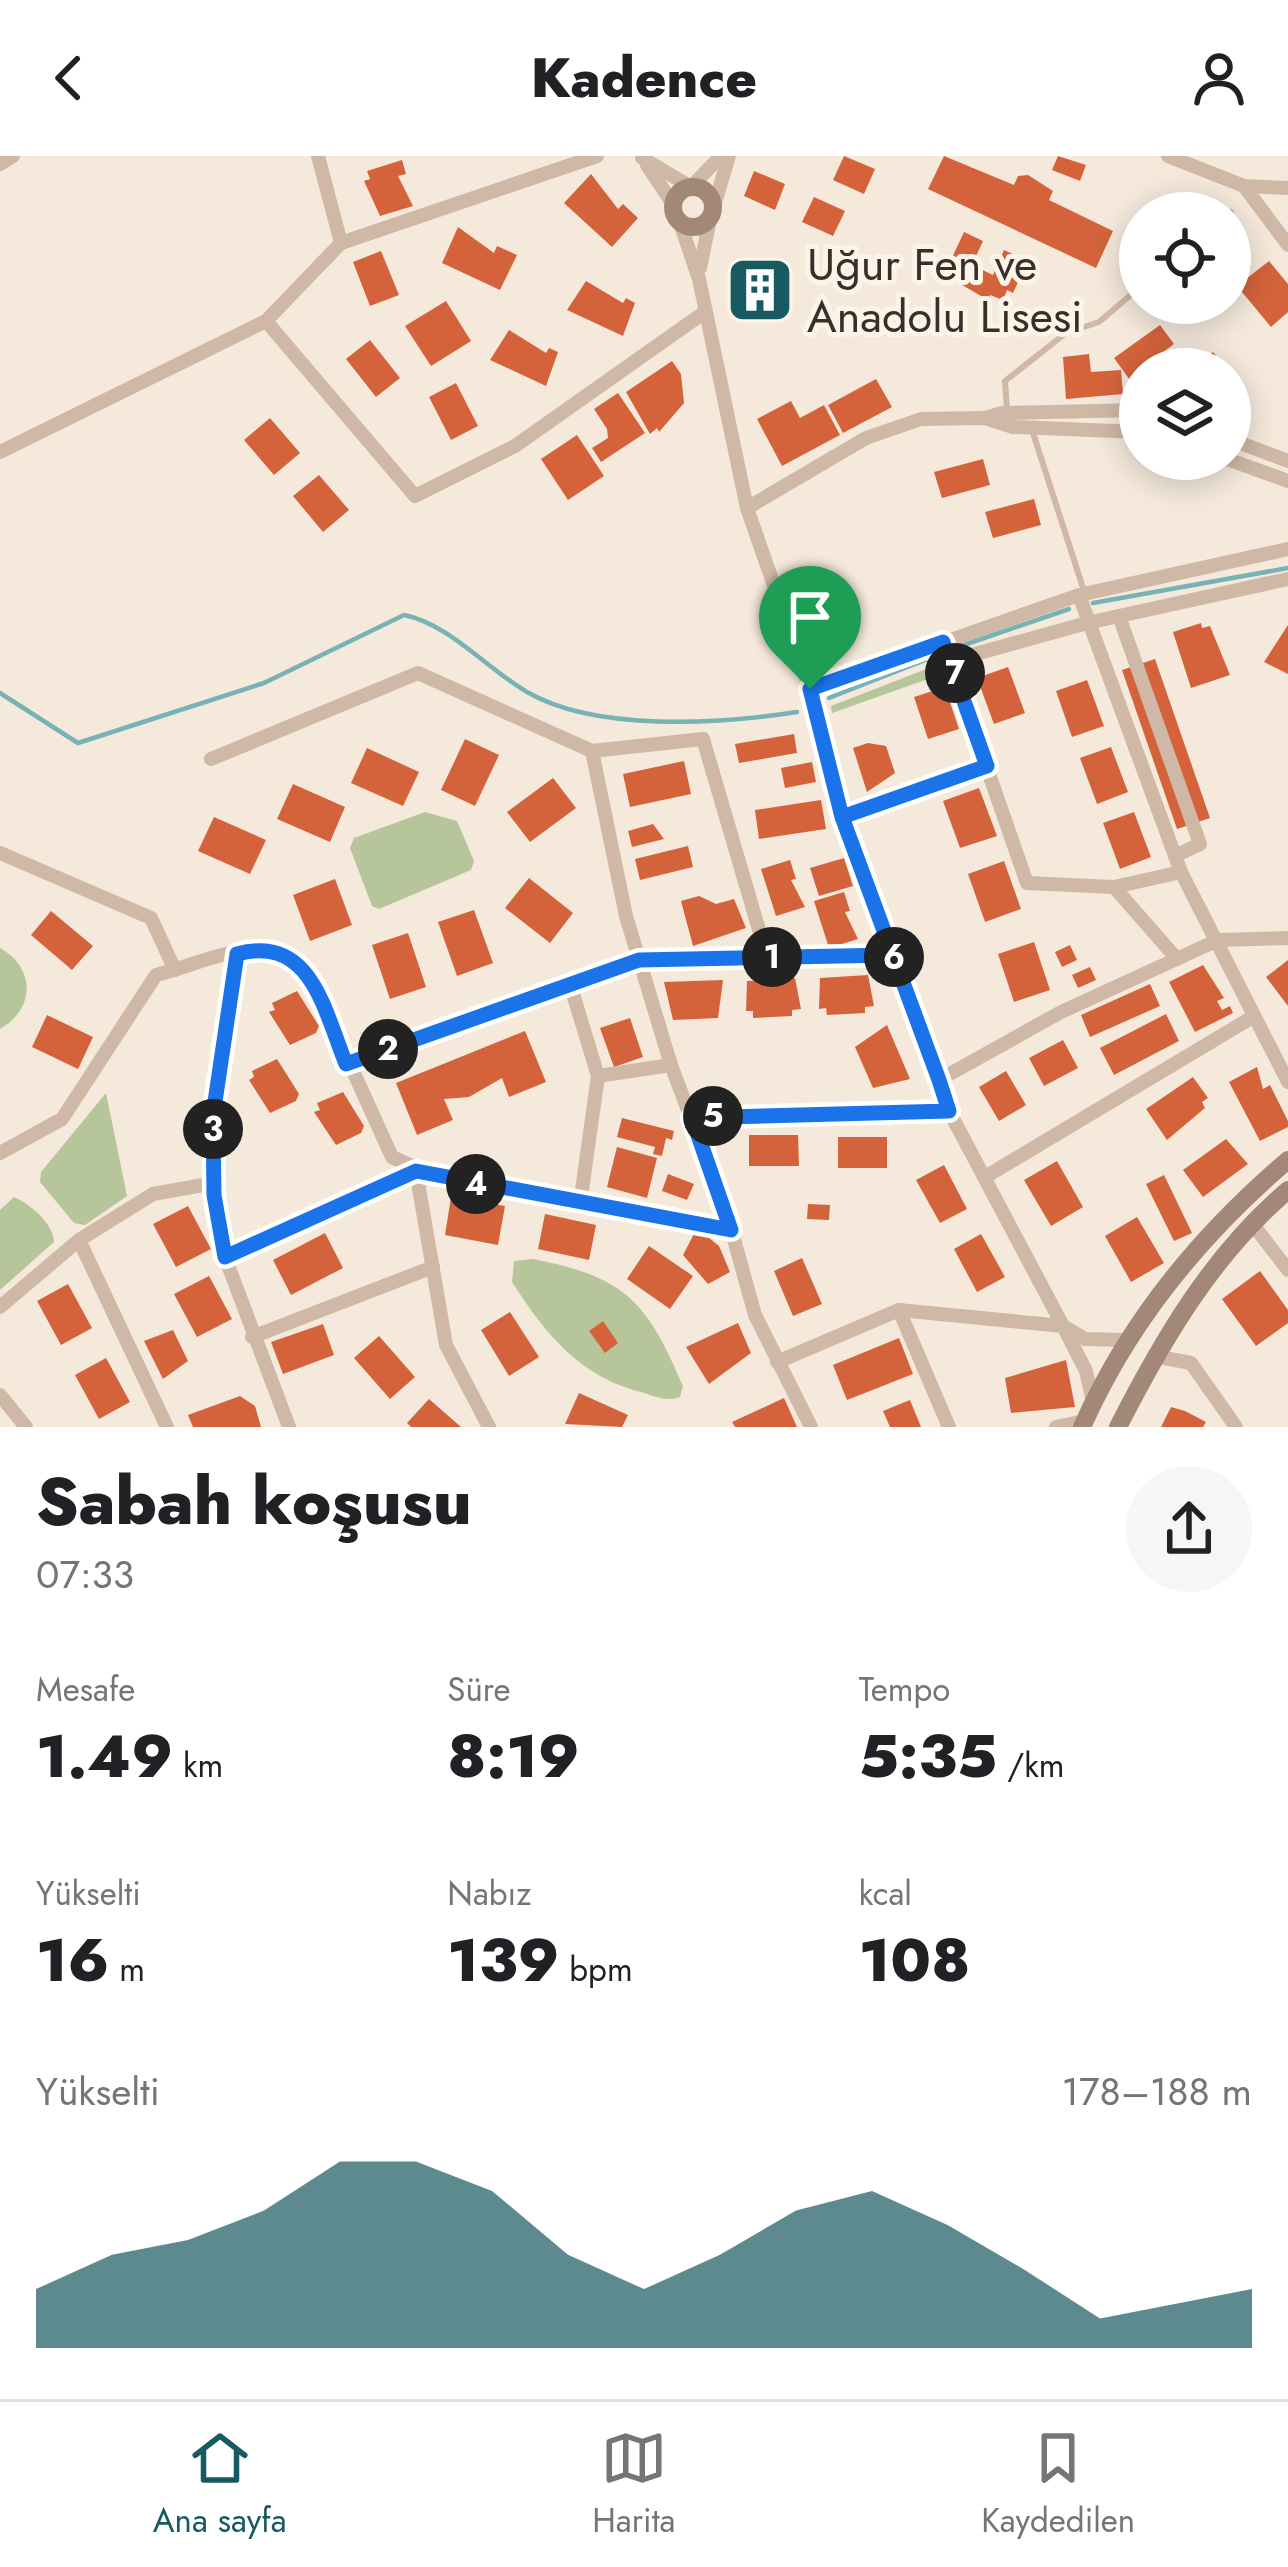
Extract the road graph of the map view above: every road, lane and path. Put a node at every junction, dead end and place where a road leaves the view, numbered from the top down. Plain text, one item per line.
1 (13, 156) edge
2 (318, 156) edge
3 (597, 156) edge
4 (725, 156) edge
5 (1168, 156) edge
6 (641, 157) edge
7 (0, 164) edge
8 (1244, 186) junction
9 (691, 187) junction
10 (1288, 188) edge
11 (676, 213) junction
12 (712, 213) junction
13 (341, 242) junction
14 (1288, 245) edge
15 (699, 279) junction
16 (1119, 304) edge
17 (702, 314) junction
18 (266, 321) junction
19 (1007, 412) junction
20 (1119, 414) edge
21 (985, 418) junction
22 (1030, 427) junction
23 (1119, 431) edge
24 (1251, 448) edge
25 (1260, 451) junction
26 (0, 452) edge
27 (1288, 461) edge
28 (1253, 468) joint
29 (1288, 482) edge
30 (746, 508) junction
31 (1288, 549) edge
32 (1288, 580) edge
33 (1082, 595) junction
34 (1119, 616) junction
35 (1087, 623) junction
36 (943, 642) junction
37 (950, 662) junction
38 (810, 689) junction
39 (592, 751) junction
40 (212, 759) dead end
41 (987, 766) junction
42 (842, 817) junction
43 (0, 853) edge
44 (1174, 856) junction
45 (1181, 872) junction
46 (1114, 887) junction
47 (1288, 938) edge
48 (1218, 940) junction
49 (237, 954) junction
50 (893, 955) junction
51 (767, 957) junction
52 (1177, 959) junction
53 (639, 960) junction
54 (175, 970) junction
55 (570, 984) junction
56 (1251, 1018) junction
57 (346, 1064) junction
58 (671, 1065) junction
59 (598, 1076) junction
60 (939, 1080) junction
61 (1288, 1082) edge
62 (949, 1111) junction
63 (692, 1118) junction
64 (0, 1153) edge
65 (1288, 1160) edge
66 (416, 1171) junction
67 (985, 1177) junction
68 (214, 1183) junction
69 (1288, 1190) edge
70 (580, 1204) junction
71 (1251, 1222) junction
72 (731, 1230) junction
73 (79, 1240) junction
74 (225, 1257) junction
75 (433, 1267) junction
76 (1288, 1270) edge
77 (0, 1307) edge
78 (899, 1310) junction
79 (1174, 1325) junction
80 (1063, 1326) junction
81 (252, 1337) junction
82 (1126, 1340) junction
83 (1154, 1356) junction
84 (777, 1362) junction
85 (1191, 1363) junction
86 (0, 1395) edge
87 (1089, 1419) edge
88 (26, 1427) edge
89 (167, 1427) edge
90 (290, 1427) edge
91 (489, 1427) edge
92 (812, 1427) edge
93 (949, 1427) edge
94 (1057, 1427) edge
95 (1118, 1427) edge
96 (1236, 1427) edge

1 - 7 street
2 - 13 street
3 - 13 street
4 - 9 street
4 - 12 street
5 - 8 street
6 - 9 street
6 - 11 street
8 - 10 street
8 - 14 street
9 - 11 main road
9 - 12 main road
11 - 12 main road
11 - 15 street
12 - 15 street
13 - 18 street
15 - 17 street
16 - 19 lane
17 - 18 street
17 - 30 street
18 - 26 street
19 - 20 street
19 - 21 street
21 - 22 street
21 - 30 street
22 - 23 street
22 - 33 lane
24 - 25 street
25 - 27 street
25 - 28 street
28 - 29 street
30 - 38 street
31 - 33 street
32 - 34 street
33 - 35 street
33 - 36 street
34 - 35 street
34 - 44 street
35 - 37 street
35 - 44 street
36 - 37 street
36 - 38 street
37 - 41 street
38 - 42 street
39 - 40 street
39 - 51 street
39 - 53 street
41 - 42 street
41 - 46 street
42 - 50 street
43 - 54 street
44 - 45 street
45 - 46 street
45 - 48 street
46 - 52 street
47 - 48 street
48 - 52 street
48 - 56 street
49 - 54 street
49 - 57 street
49 - 68 street
50 - 51 street
50 - 60 street
51 - 53 street
52 - 60 street
53 - 55 street
53 - 58 street
54 - 64 street
55 - 57 street
55 - 59 street
56 - 61 street
56 - 67 street
57 - 66 street
58 - 59 street
58 - 63 street
59 - 70 street
60 - 62 street
62 - 63 street
62 - 67 street
63 - 72 street
65 - 82 main road
66 - 70 street
66 - 74 street
66 - 75 street
67 - 80 street
68 - 73 street
68 - 74 street
69 - 71 main road
70 - 72 street
71 - 76 street
71 - 79 main road
72 - 84 street
73 - 77 street
73 - 89 street
74 - 81 street
75 - 81 street
75 - 91 street
78 - 80 street
78 - 84 street
78 - 93 street
79 - 83 main road
79 - 85 street
80 - 82 street
80 - 87 street
81 - 90 street
82 - 83 main road
82 - 87 main road
83 - 85 street
83 - 95 main road
84 - 92 street
85 - 96 street
86 - 88 street
87 - 94 street

